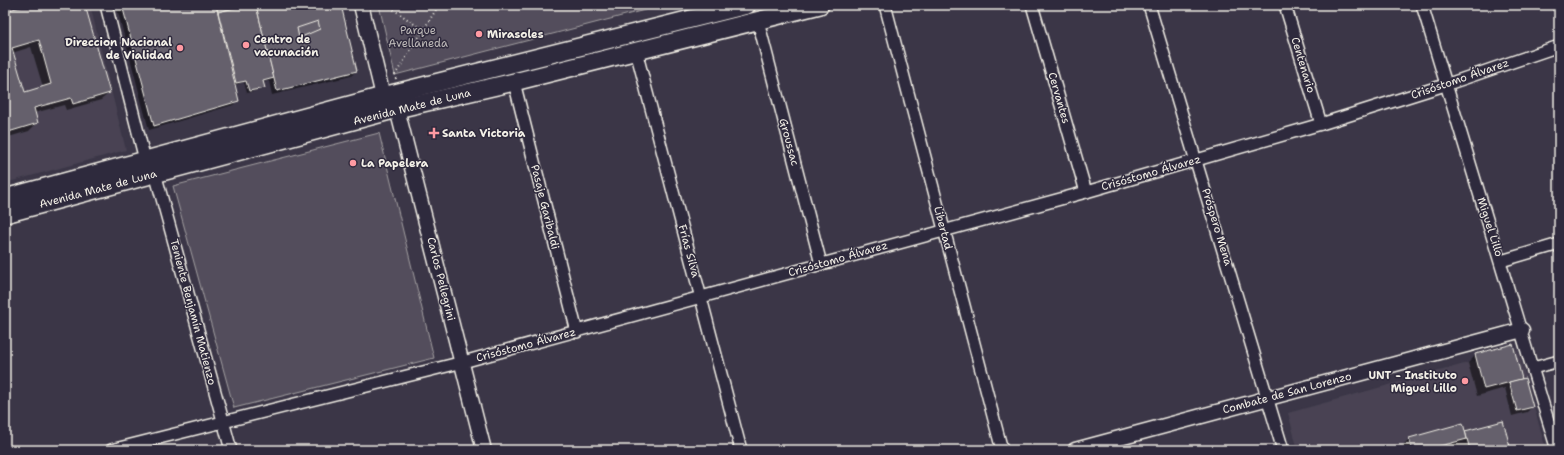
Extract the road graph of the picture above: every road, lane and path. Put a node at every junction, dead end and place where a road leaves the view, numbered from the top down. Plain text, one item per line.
1 (106, 5) edge
2 (361, 5) edge
3 (387, 5) edge
4 (425, 5) edge
5 (440, 5) edge
6 (747, 5) edge
7 (820, 5) edge
8 (885, 5) edge
9 (1032, 5) edge
10 (1150, 5) edge
11 (1285, 5) edge
12 (1422, 5) edge
13 (437, 9) junction
14 (758, 21) junction
15 (423, 30) junction
16 (1559, 46) edge
17 (636, 51) junction
18 (395, 75) dead end
19 (514, 82) junction
20 (1445, 85) junction
21 (383, 96) junction
22 (397, 109) junction
23 (1322, 124) junction
24 (1198, 160) junction
25 (150, 167) junction
26 (1086, 192) junction
27 (5, 198) edge
28 (5, 214) edge
29 (944, 230) junction
30 (1559, 244) edge
31 (1500, 261) junction
32 (821, 264) junction
33 (702, 297) junction
34 (1522, 330) junction
35 (577, 332) junction
36 (1559, 361) edge
37 (462, 362) junction
38 (1533, 368) junction
39 (1268, 398) junction
40 (224, 423) junction
41 (111, 450) edge
42 (231, 450) edge
43 (484, 450) edge
44 (741, 450) edge
45 (1002, 450) edge
46 (1075, 450) edge
47 (1283, 450) edge
48 (1557, 450) edge

1 - 25 street, Teniente Benjamín Matienzo
2 - 21 street
3 - 15 path
4 - 13 path
5 - 13 path
6 - 21 main road, Avenida Mate de Luna
7 - 14 main road, Avenida Mate de Luna
8 - 29 street, Libertad
9 - 26 street, Cervantes
10 - 24 street, Próspero Mena
11 - 23 street, Centenario
12 - 20 street, Miguel Lillo
13 - 15 path
14 - 17 main road, Avenida Mate de Luna
14 - 32 street, Groussac
15 - 18 path
16 - 20 street, Crisóstomo Álvarez
17 - 19 main road, Avenida Mate de Luna
17 - 33 street, Frías Silva
19 - 22 main road, Avenida Mate de Luna
19 - 35 street, Pasaje Garibaldi
20 - 23 street, Crisóstomo Álvarez
20 - 31 street, Miguel Lillo
21 - 22 street
21 - 25 main road, Avenida Mate de Luna
22 - 25 main road, Avenida Mate de Luna
22 - 37 street, Carlos Pellegrini
23 - 24 street, Crisóstomo Álvarez
24 - 26 street, Crisóstomo Álvarez
24 - 39 street, Próspero Mena
25 - 27 main road, Avenida Mate de Luna
25 - 28 main road, Avenida Mate de Luna
25 - 40 street, Teniente Benjamín Matienzo
26 - 29 street, Crisóstomo Álvarez
29 - 32 street, Crisóstomo Álvarez
29 - 45 street, Libertad
30 - 31 street
31 - 34 street, Miguel Lillo
32 - 33 street, Crisóstomo Álvarez
33 - 35 street, Crisóstomo Álvarez
33 - 44 street, Frías Silva
34 - 38 street, Miguel Lillo
34 - 39 street, Combate de San Lorenzo
35 - 37 street, Crisóstomo Álvarez
36 - 38 street
37 - 40 street, Crisóstomo Álvarez
37 - 43 street, Carlos Pellegrini
38 - 48 street, Miguel Lillo
39 - 46 street, Combate de San Lorenzo
39 - 47 street, Próspero Mena
40 - 41 street, Crisóstomo Álvarez
40 - 42 street, Teniente Benjamín Matienzo

